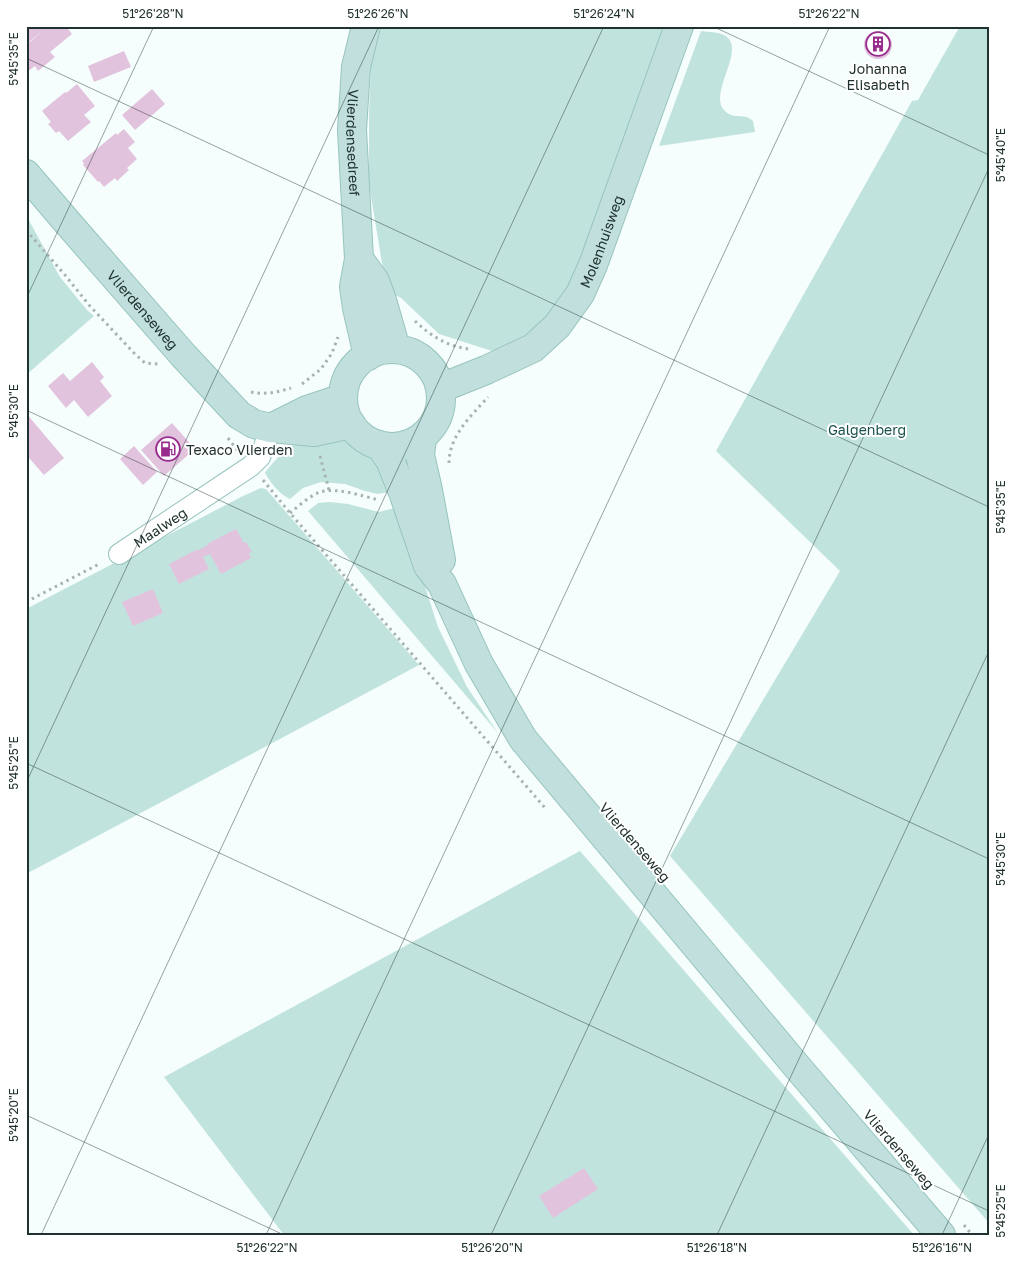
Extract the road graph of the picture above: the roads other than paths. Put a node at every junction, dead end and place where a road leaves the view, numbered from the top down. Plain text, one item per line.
1 (366, 26) edge
2 (679, 26) edge
3 (26, 174) edge
4 (359, 259) junction
5 (396, 349) junction
6 (368, 356) junction
7 (441, 388) junction
8 (343, 398) junction
9 (351, 424) junction
10 (271, 428) junction
11 (422, 438) junction
12 (379, 445) junction
13 (119, 554) road end
14 (442, 584) junction
15 (950, 1227) edge

1 - 4 main road, Vlierdensedreef
2 - 7 main road, Molenhuisweg
3 - 10 main road, Vlierdenseweg
4 - 5 main road
4 - 6 main road, Vlierdensedreef
5 - 6 main road
5 - 7 main road
6 - 8 main road
7 - 11 main road
8 - 9 main road
8 - 10 main road
9 - 10 main road, Vlierdenseweg
9 - 12 main road
10 - 13 street, Maalweg
11 - 12 main road
11 - 14 main road, Vlierdenseweg
12 - 14 main road, Vlierdenseweg
14 - 15 main road, Vlierdenseweg

